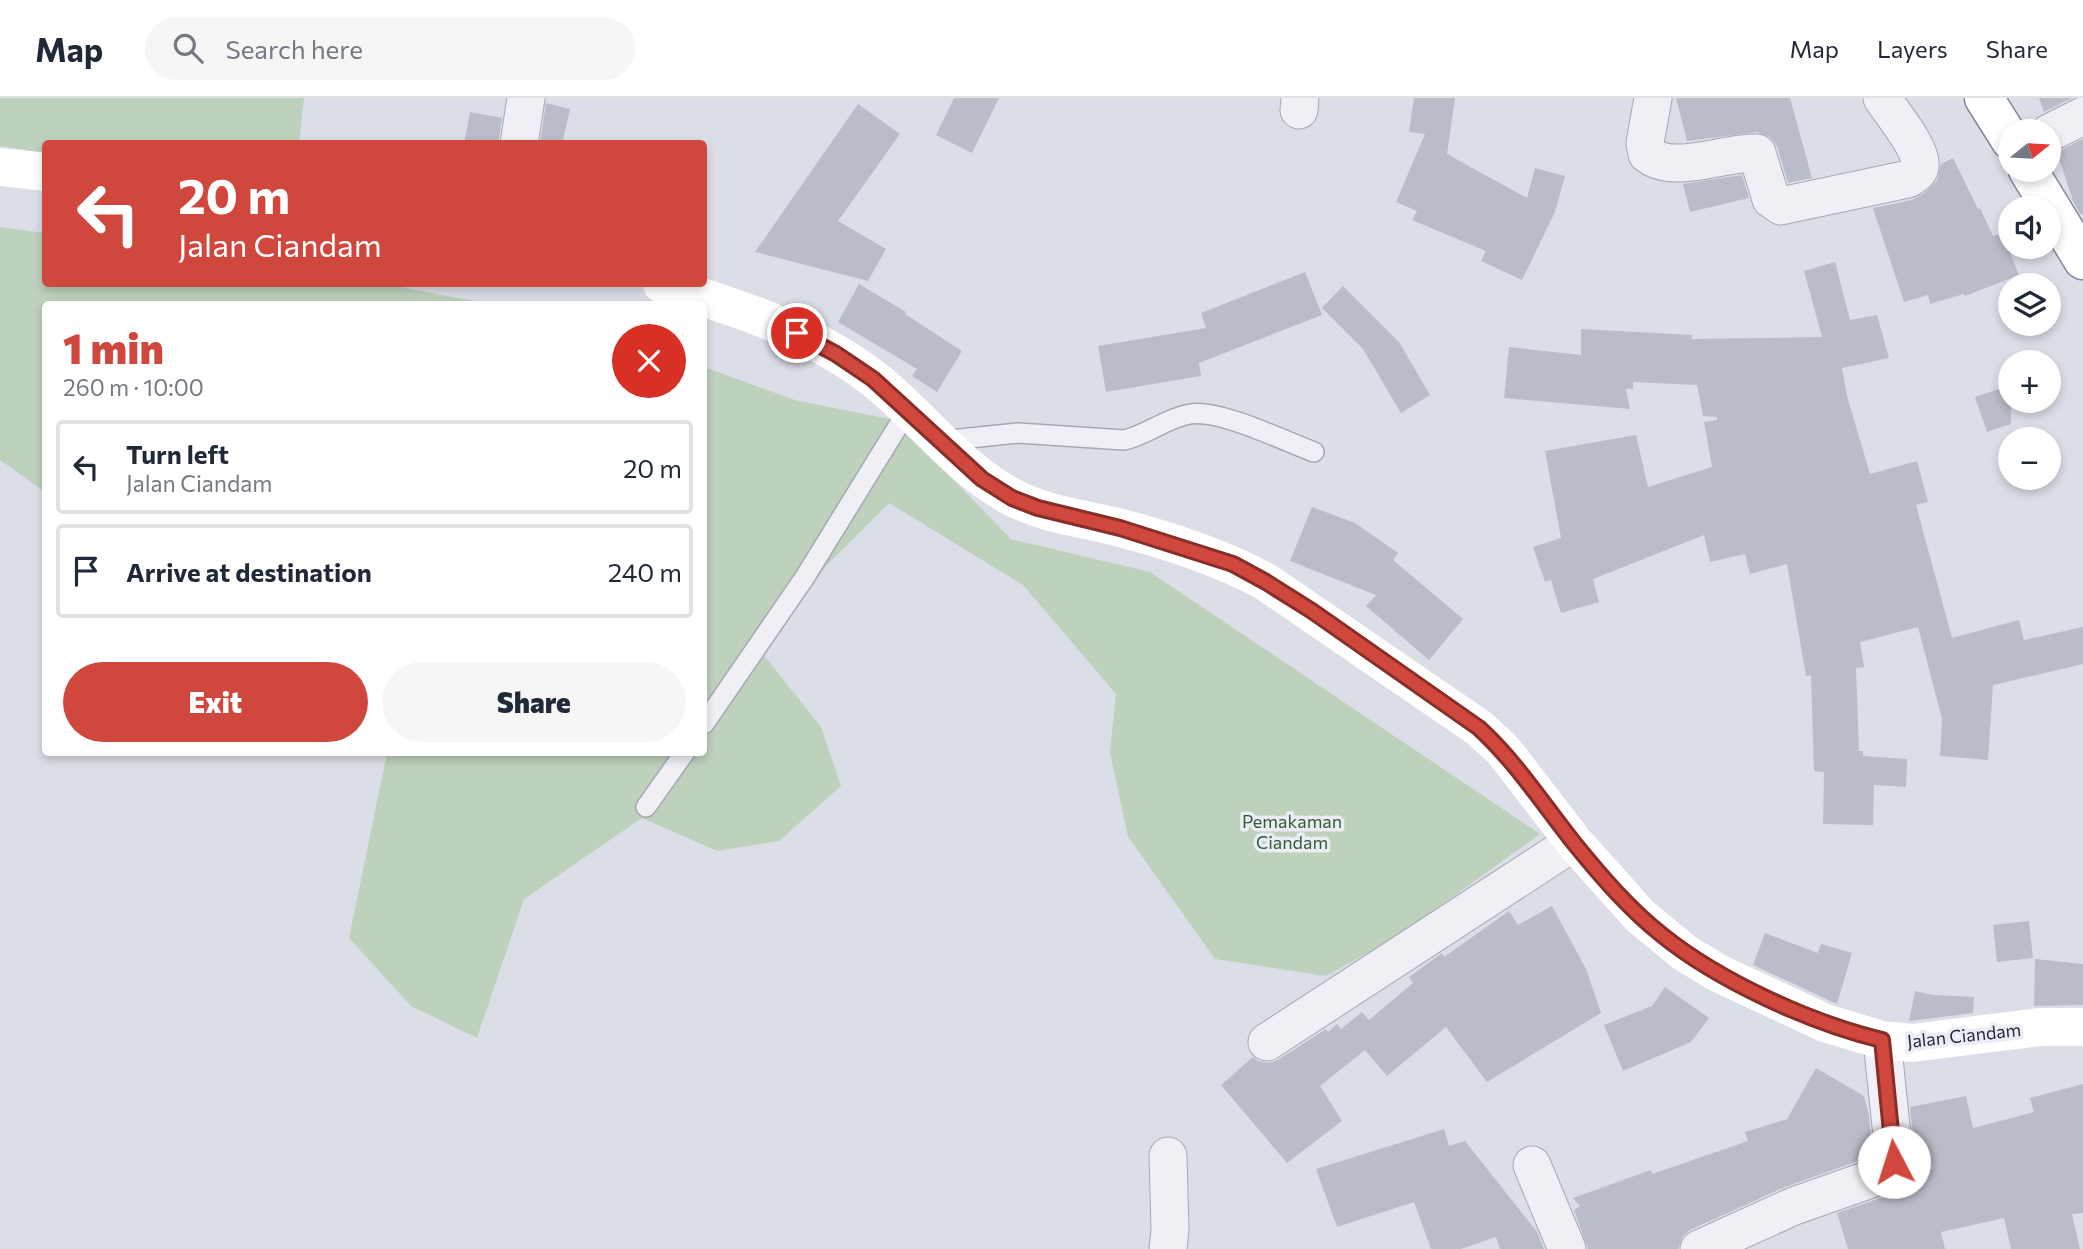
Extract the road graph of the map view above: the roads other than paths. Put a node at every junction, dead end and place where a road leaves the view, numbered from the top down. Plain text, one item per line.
1 (526, 98) edge
2 (1653, 98) edge
3 (1882, 98) edge
4 (1984, 98) edge
5 (2083, 116) edge
6 (1998, 120) edge
7 (2062, 126) edge
8 (520, 140) edge
9 (0, 167) edge
10 (42, 172) edge
11 (2035, 182) edge
12 (2083, 260) edge
13 (670, 287) edge
14 (908, 410) junction
15 (940, 441) junction
16 (1314, 452) dead end
17 (707, 720) edge
18 (682, 756) edge
19 (646, 807) dead end
20 (1574, 842) junction
21 (2083, 1027) edge
22 (1882, 1040) junction
23 (1267, 1042) dead end
24 (1168, 1156) dead end
25 (1532, 1165) dead end
26 (1167, 1249) edge
27 (1567, 1249) edge
28 (1699, 1249) edge

1 - 8 street
2 - 3 street
4 - 6 main road
5 - 7 street
9 - 10 main road
11 - 12 main road
13 - 14 main road, Jalan Ciandam
14 - 15 main road, Jalan Ciandam
14 - 17 lane
15 - 16 lane
15 - 20 main road, Jalan Ciandam
18 - 19 lane
20 - 22 main road, Jalan Ciandam
20 - 23 street
21 - 22 main road, Jalan Ciandam
22 - 28 street
24 - 26 street
25 - 27 street

